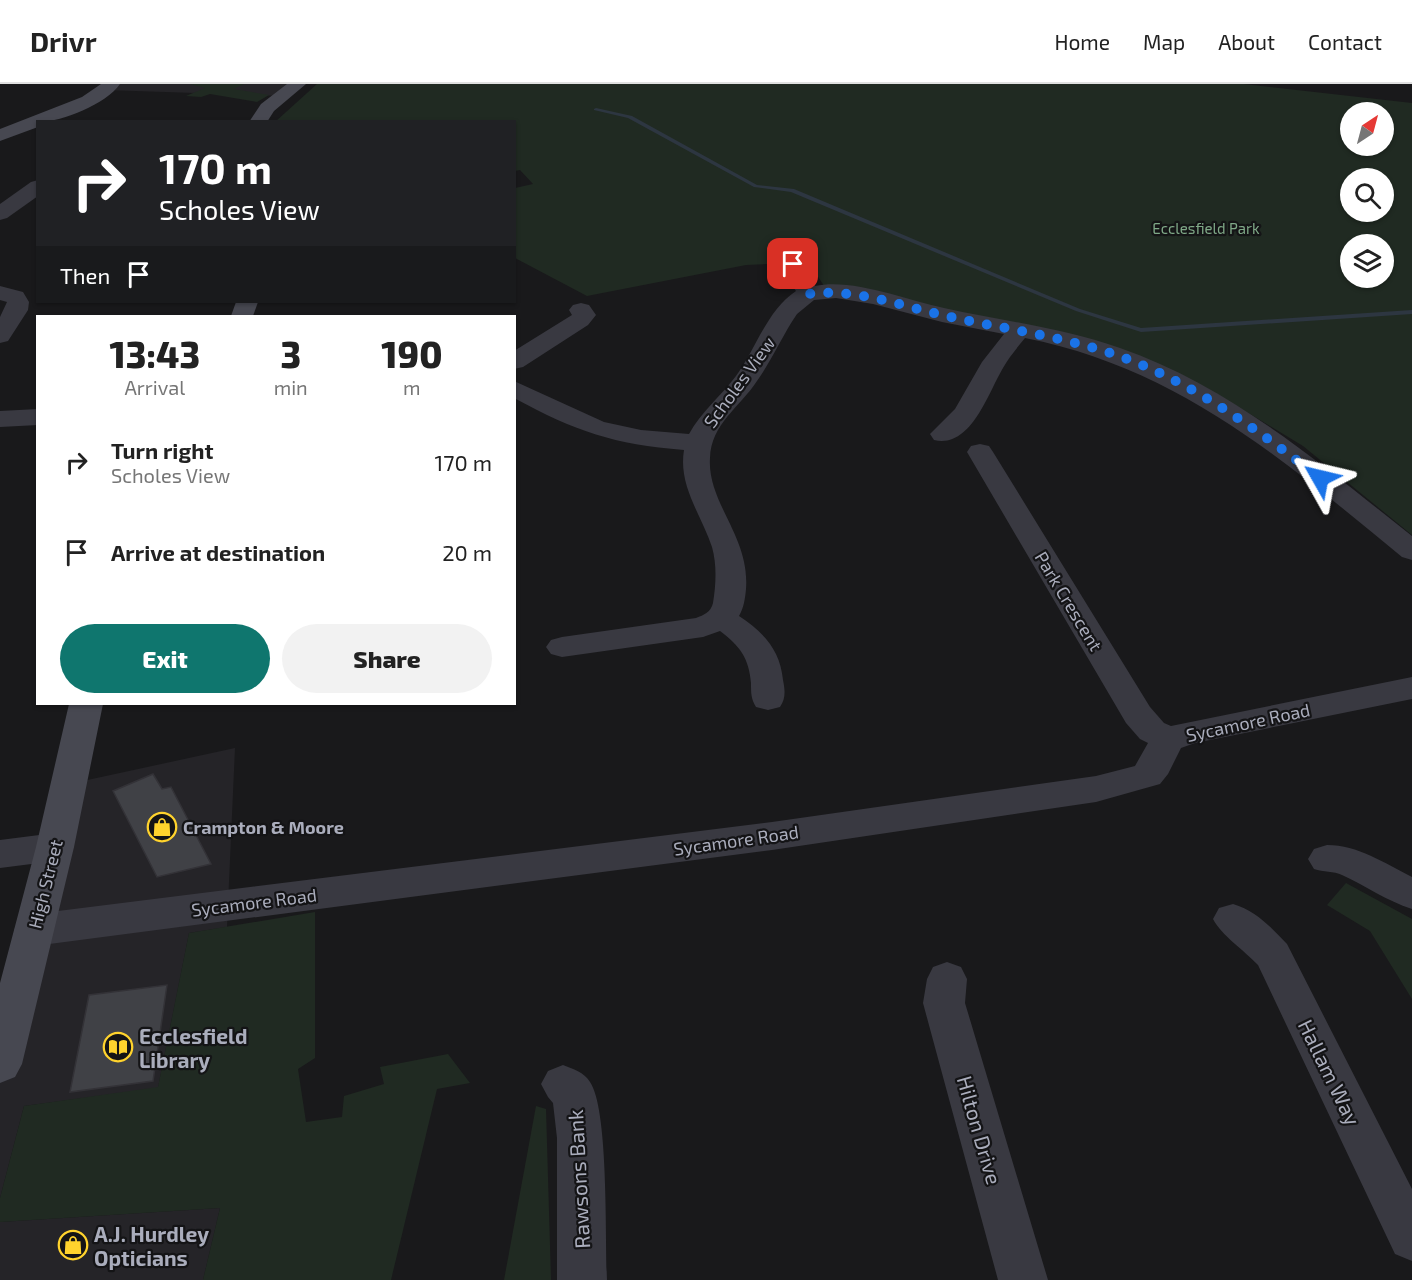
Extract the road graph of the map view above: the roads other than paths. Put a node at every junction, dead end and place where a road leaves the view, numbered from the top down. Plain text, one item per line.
1 (112, 84) edge
2 (298, 84) edge
3 (39, 120) edge
4 (259, 120) edge
5 (36, 121) edge
6 (0, 135) edge
7 (9, 182) dead end
8 (36, 186) edge
9 (36, 187) edge
10 (0, 214) edge
11 (793, 264) dead end
12 (0, 293) edge
13 (808, 294) junction
14 (581, 310) dead end
15 (1020, 330) junction
16 (0, 336) edge
17 (516, 361) edge
18 (516, 389) edge
19 (36, 417) edge
20 (0, 419) edge
21 (943, 434) dead end
22 (698, 443) junction
23 (980, 452) dead end
24 (1412, 550) edge
25 (721, 618) junction
26 (562, 647) dead end
27 (1412, 688) edge
28 (768, 699) dead end
29 (86, 705) edge
30 (1169, 740) junction
31 (55, 847) junction
32 (0, 854) edge
33 (1327, 859) dead end
34 (1412, 894) edge
35 (1233, 919) dead end
36 (34, 930) junction
37 (947, 979) dead end
38 (0, 1064) edge
39 (563, 1084) dead end
40 (1412, 1238) edge
41 (582, 1280) edge
42 (1023, 1280) edge

1 - 3 street
2 - 4 street
5 - 6 street
7 - 8 street
9 - 10 street
11 - 13 street
12 - 16 street
13 - 15 street
13 - 22 street, Scholes View
14 - 17 street
15 - 21 street
15 - 24 street
18 - 22 street
19 - 20 street
22 - 25 street, Scholes View
23 - 30 street, Park Crescent
25 - 26 street
25 - 28 street
27 - 30 street, Sycamore Road
29 - 31 street, High Street
30 - 36 street, Sycamore Road
31 - 32 street
31 - 36 street, High Street
33 - 34 street
35 - 40 street, Hallam Way
36 - 38 street, High Street
37 - 42 street, Hilton Drive
39 - 41 street, Rawsons Bank

